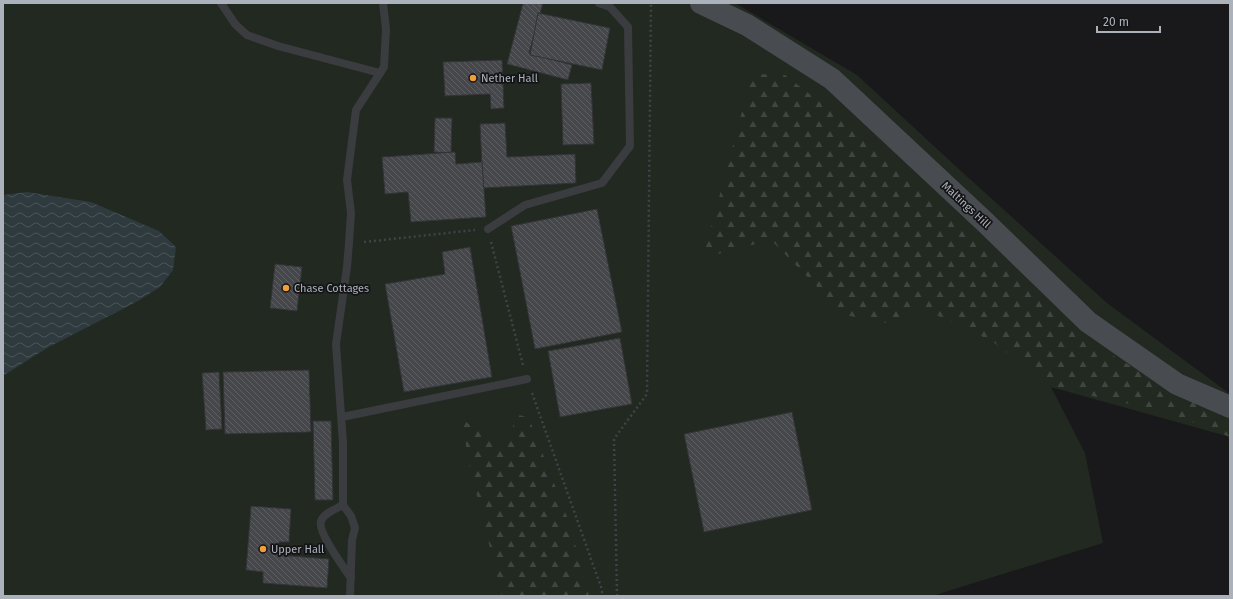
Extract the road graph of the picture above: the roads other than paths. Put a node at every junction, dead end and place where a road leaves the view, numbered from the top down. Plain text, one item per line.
1 (221, 3) edge
2 (384, 3) edge
3 (598, 3) edge
4 (701, 3) edge
5 (380, 73) junction
6 (488, 229) dead end
7 (527, 379) dead end
8 (1230, 407) edge
9 (342, 417) junction
10 (344, 505) junction
11 (351, 578) junction
12 (350, 596) edge

1 - 5 lane
2 - 5 lane
3 - 6 lane
4 - 8 street, Maltings Hill
5 - 9 lane
7 - 9 lane
9 - 10 lane
10 - 11 lane
10 - 11 lane
11 - 12 lane

